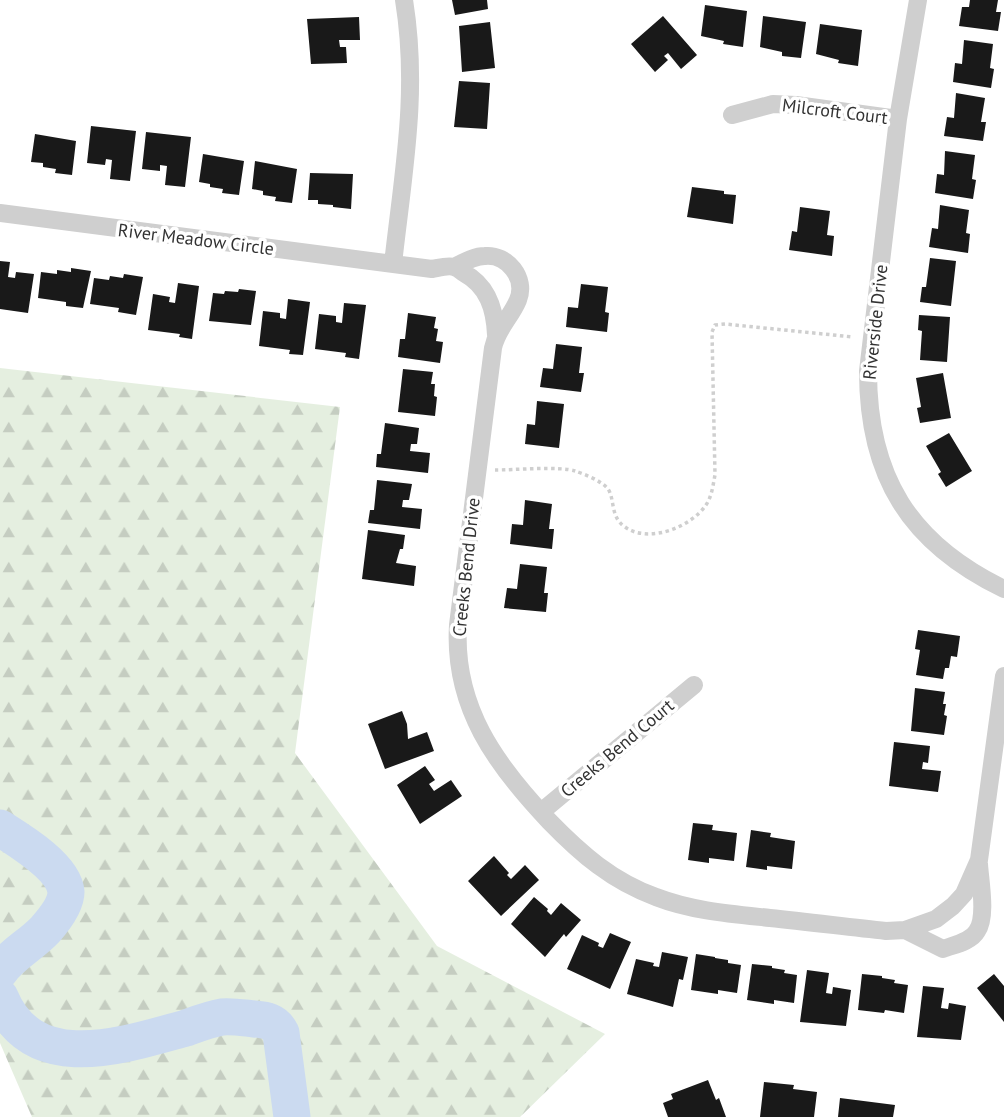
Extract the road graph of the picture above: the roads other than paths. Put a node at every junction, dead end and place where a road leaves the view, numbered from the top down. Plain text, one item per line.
1 (404, 0) edge
2 (918, 0) edge
3 (732, 115) dead end
4 (898, 119) junction
5 (0, 213) edge
6 (393, 264) junction
7 (454, 267) junction
8 (496, 335) junction
9 (1004, 589) edge
10 (1004, 676) edge
11 (694, 685) dead end
12 (541, 812) junction
13 (979, 860) junction
14 (905, 930) junction

1 - 6 street
2 - 4 street, Riverside Drive
3 - 4 street, Milcroft Court
4 - 9 street, Riverside Drive
5 - 6 street, River Meadow Circle
6 - 7 street, River Meadow Circle
7 - 8 street
7 - 8 street, Creeks Bend Drive
8 - 12 street, Creeks Bend Drive
10 - 13 street, Creeks Bend Drive
11 - 12 street, Creeks Bend Court
12 - 14 street, Creeks Bend Drive
13 - 14 street, Creeks Bend Drive
13 - 14 street, Creeks Bend Drive

